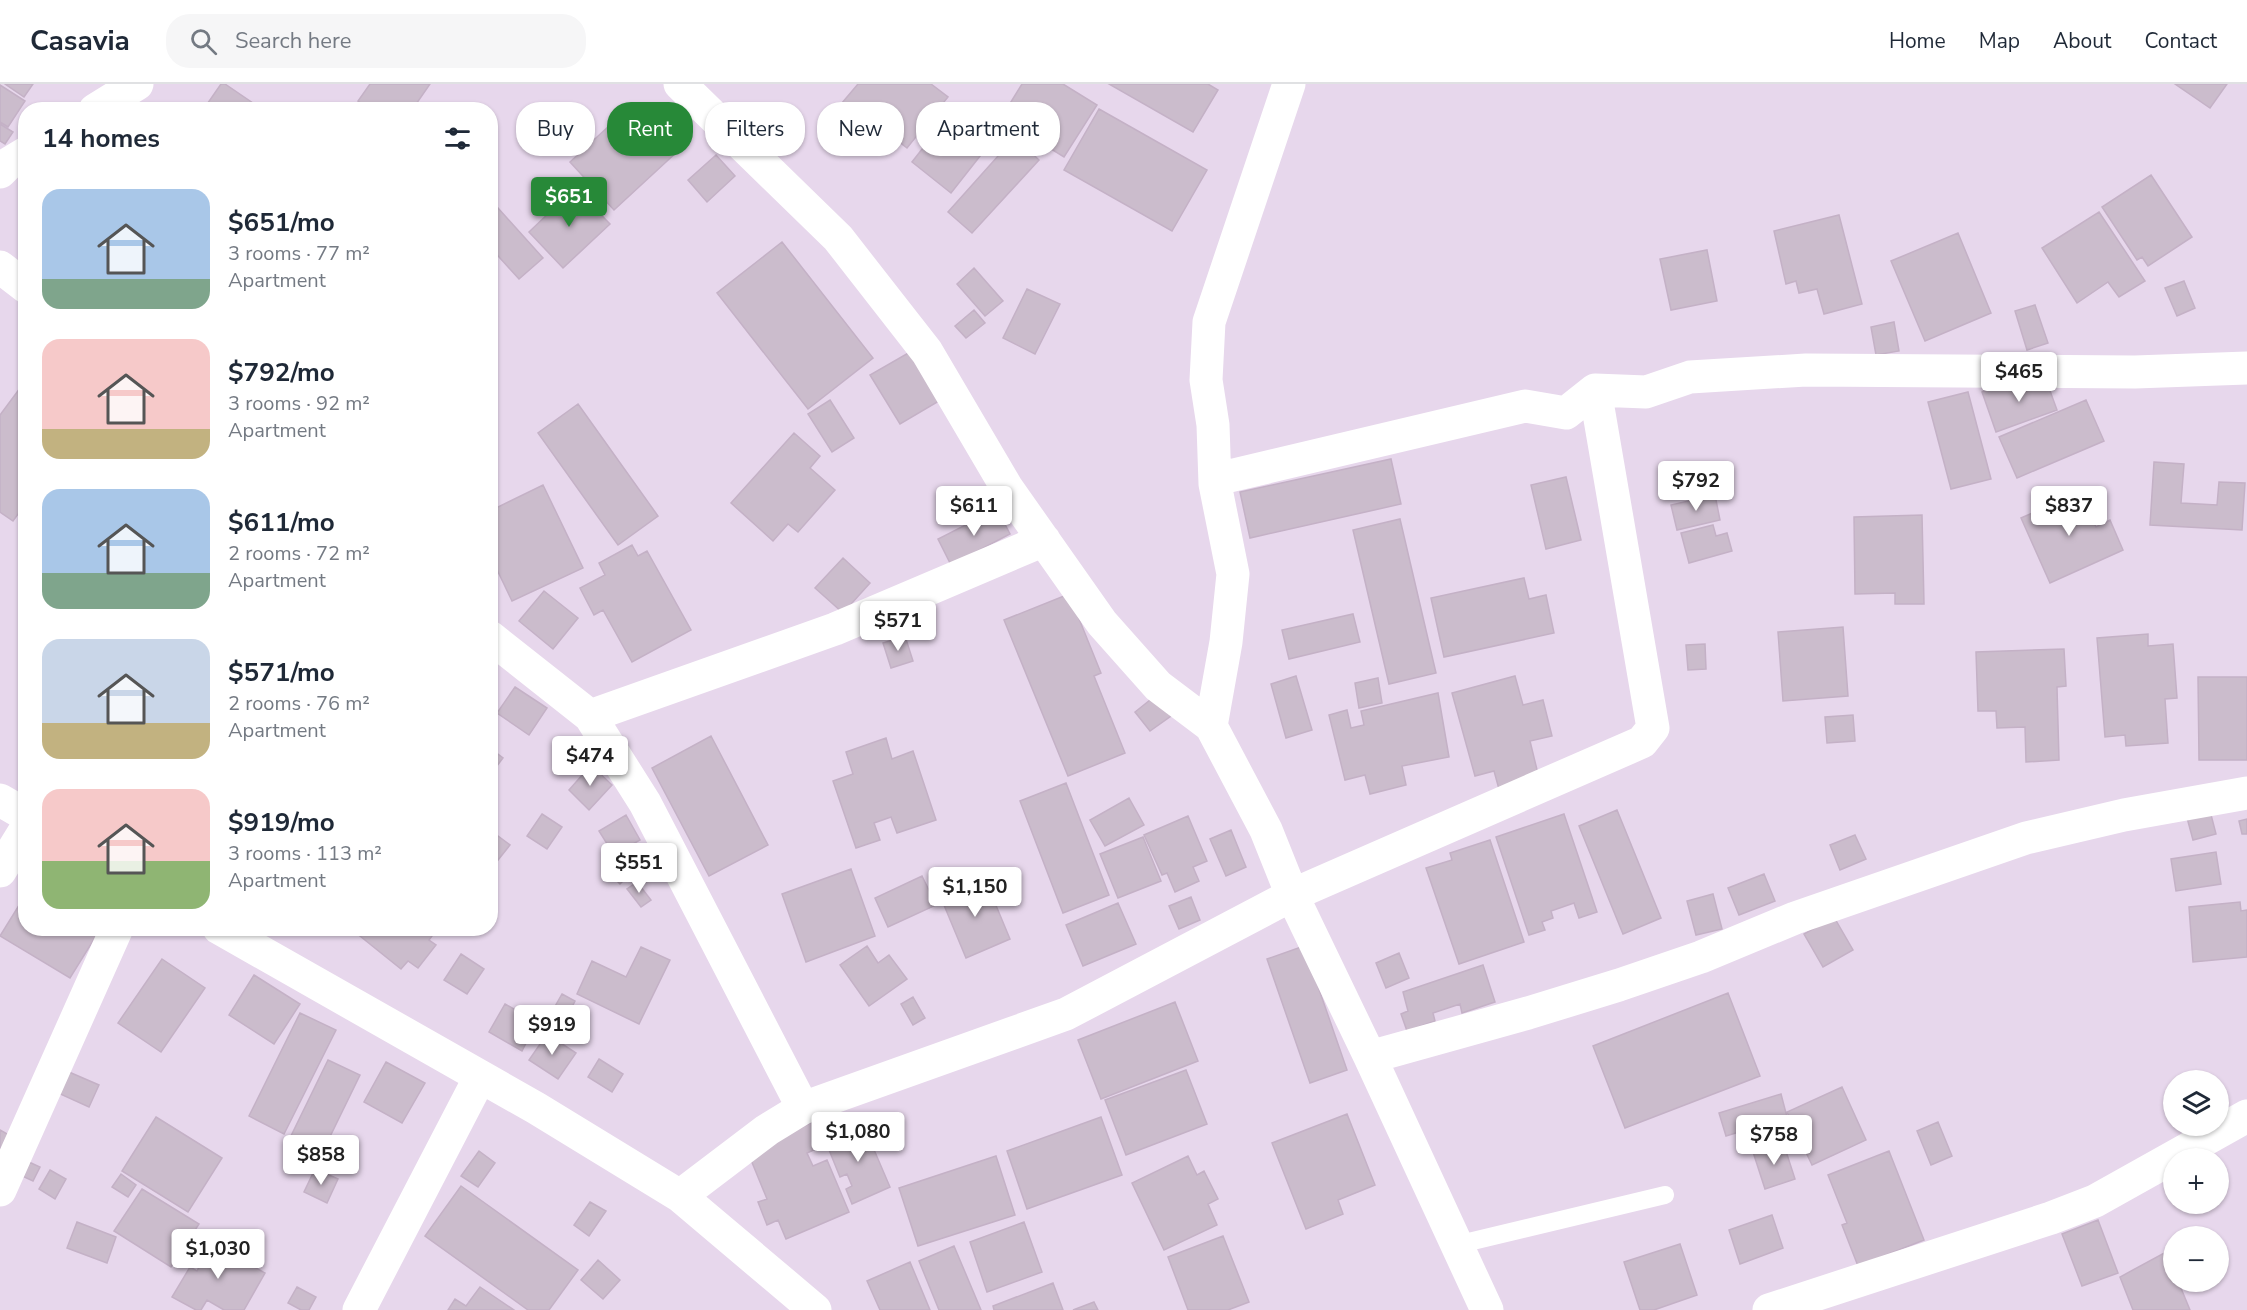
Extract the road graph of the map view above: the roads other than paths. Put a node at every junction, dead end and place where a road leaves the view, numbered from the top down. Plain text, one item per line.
1 (137, 84) edge
2 (680, 84) edge
3 (1289, 84) edge
4 (109, 102) edge
5 (18, 158) edge
6 (0, 172) edge
7 (0, 267) edge
8 (18, 281) edge
9 (2247, 368) edge
10 (1595, 390) junction
11 (1215, 484) junction
12 (1044, 540) junction
13 (498, 644) edge
14 (590, 716) junction
15 (1211, 726) junction
16 (2247, 793) edge
17 (0, 800) edge
18 (18, 810) edge
19 (18, 842) edge
20 (0, 871) edge
21 (1292, 896) junction
22 (113, 936) edge
23 (233, 936) edge
24 (1370, 1056) junction
25 (480, 1077) junction
26 (803, 1108) junction
27 (2247, 1116) edge
28 (0, 1190) edge
29 (1665, 1195) dead end
30 (680, 1196) junction
31 (1456, 1245) junction
32 (1478, 1308) edge
33 (358, 1310) edge
34 (815, 1310) edge
35 (1769, 1310) edge

1 - 4 street
2 - 12 street
3 - 11 street
5 - 6 street
7 - 8 street
9 - 10 street
10 - 11 street
10 - 21 street
11 - 15 street
12 - 14 street
12 - 15 street
13 - 14 street
14 - 26 street
15 - 21 street
16 - 24 street
17 - 18 street
19 - 20 street
21 - 24 street
21 - 26 street
22 - 28 street
23 - 25 street
24 - 31 street
25 - 30 street
25 - 33 street
26 - 30 street
27 - 35 street
29 - 31 lane
30 - 34 street
31 - 32 street

